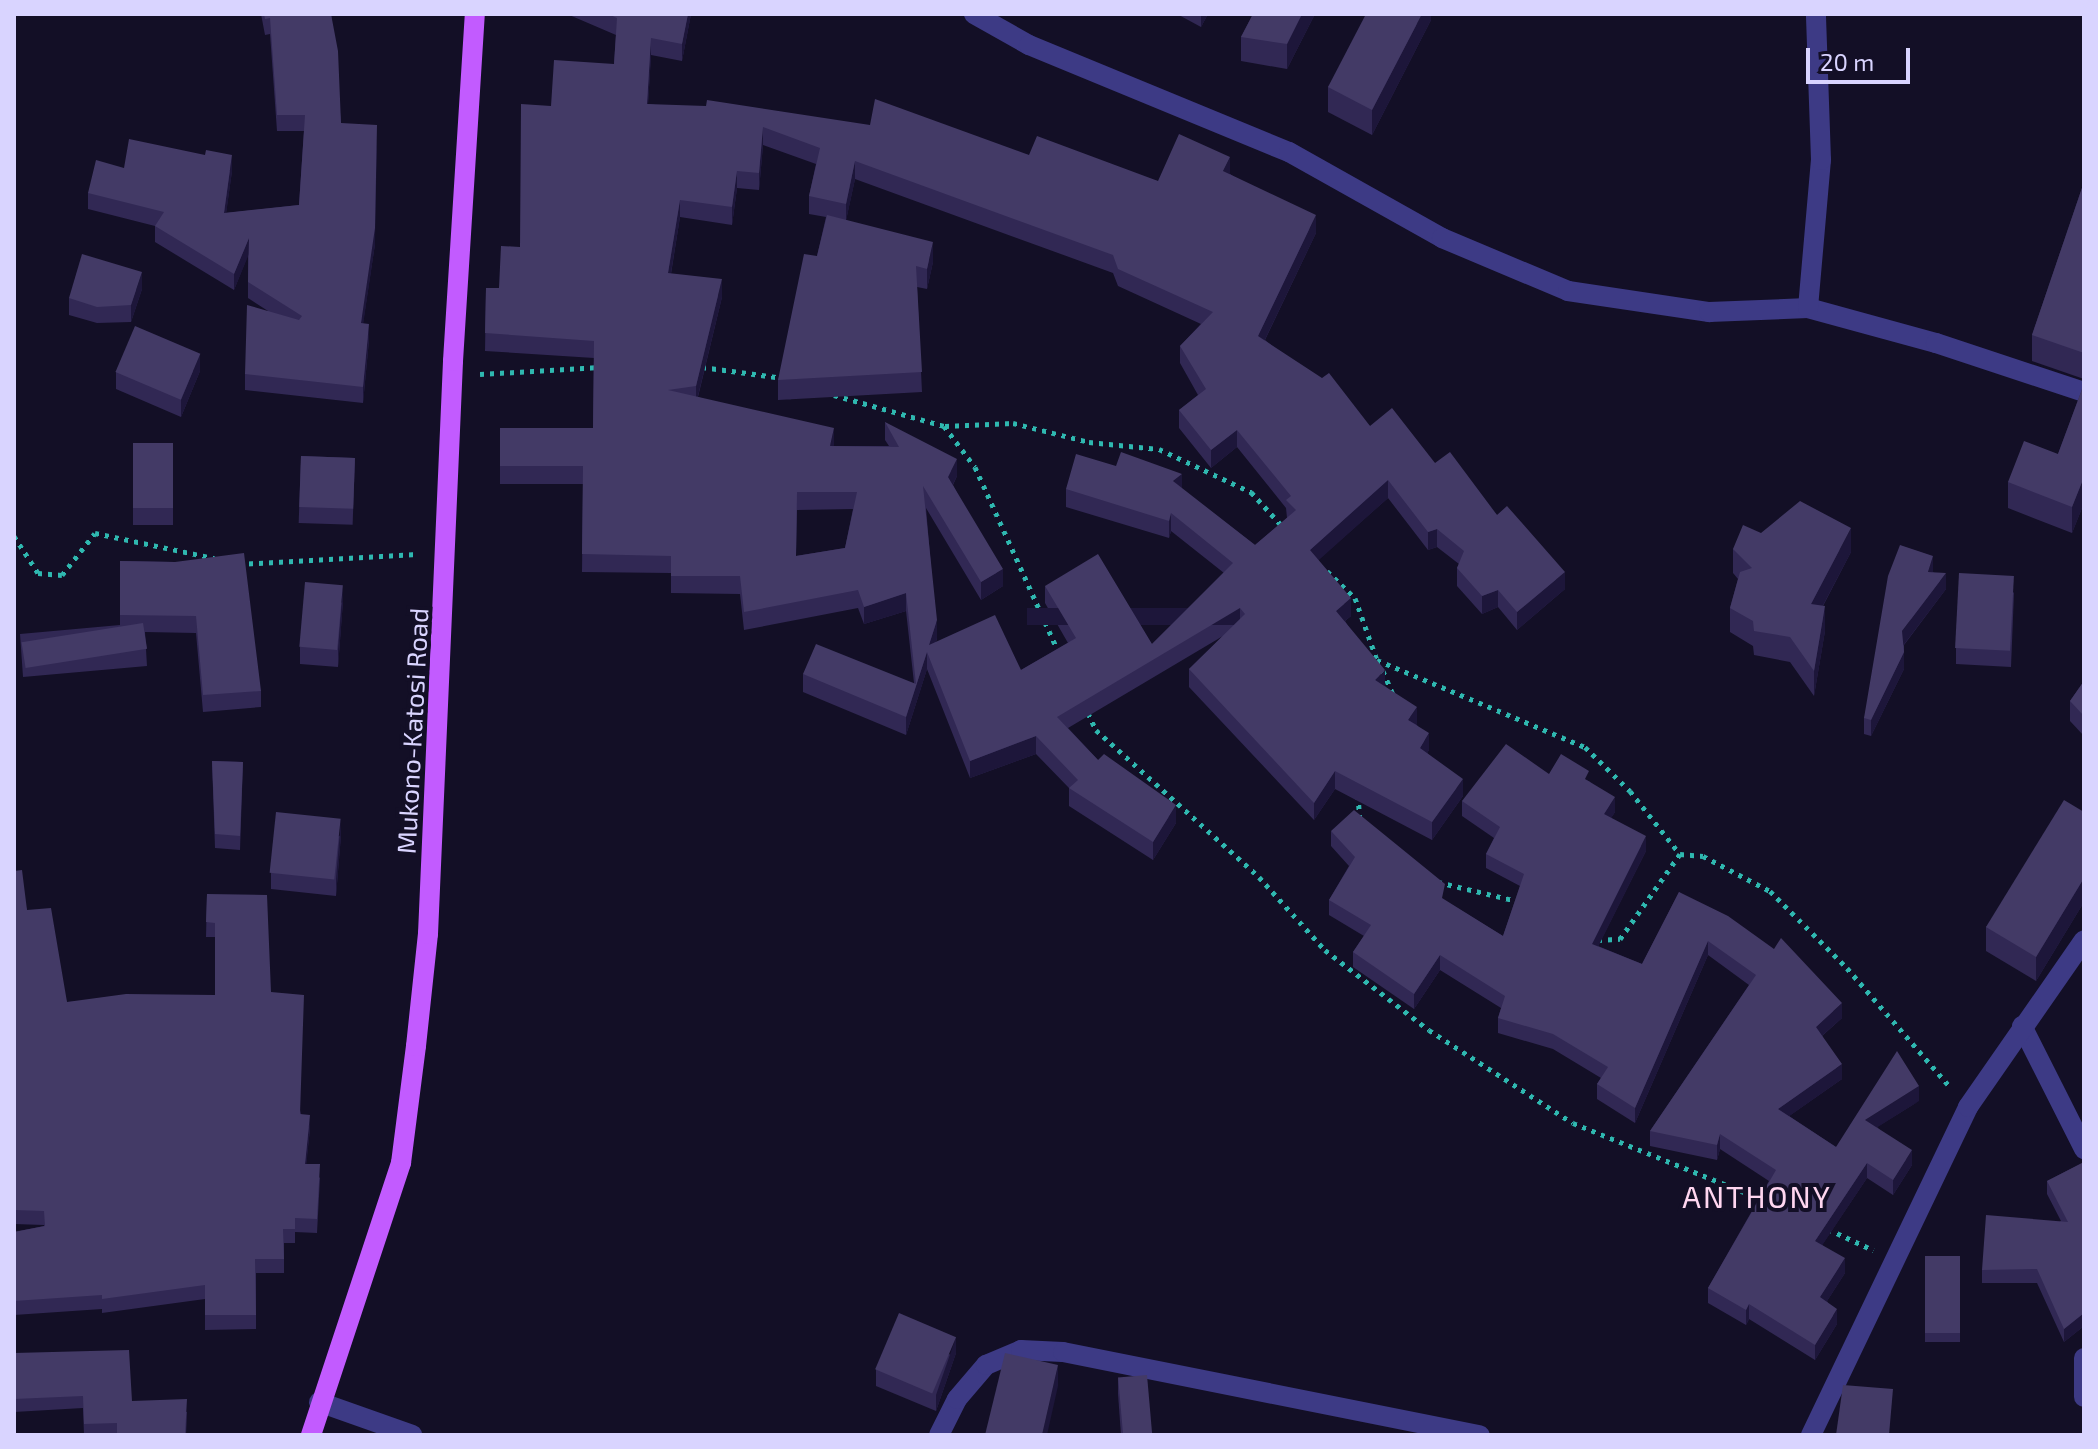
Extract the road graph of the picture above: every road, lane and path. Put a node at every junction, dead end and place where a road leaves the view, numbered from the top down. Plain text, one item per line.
1 (475, 14) edge
2 (974, 14) edge
3 (1816, 14) edge
4 (1808, 308) junction
5 (453, 361) junction
6 (607, 367) edge
7 (699, 367) edge
8 (797, 383) edge
9 (827, 392) edge
10 (2084, 392) edge
11 (944, 426) junction
12 (14, 536) edge
13 (1293, 537) edge
14 (446, 552) junction
15 (1324, 568) edge
16 (1063, 660) edge
17 (1377, 660) junction
18 (1390, 700) edge
19 (1083, 702) edge
20 (1357, 786) edge
21 (1365, 831) edge
22 (1680, 854) junction
23 (1434, 881) edge
24 (1536, 908) edge
25 (1585, 935) edge
26 (2084, 940) edge
27 (2022, 1026) junction
28 (1968, 1107) junction
29 (2084, 1149) edge
30 (1780, 1207) edge
31 (1823, 1227) edge
32 (1894, 1260) junction
33 (2084, 1358) edge
34 (2084, 1397) edge
35 (319, 1402) junction
36 (311, 1435) edge
37 (412, 1435) edge
38 (939, 1435) edge
39 (1480, 1435) edge
40 (1811, 1435) edge

1 - 5 main road, Mukono-Katosi Road
2 - 4 street
3 - 4 street
4 - 10 street
5 - 6 path
5 - 14 main road, Mukono-Katosi Road
7 - 8 path
9 - 11 path
11 - 13 path
11 - 16 path
12 - 14 path
14 - 35 main road, Mukono-Katosi Road
15 - 17 path
17 - 18 path
17 - 22 path
19 - 30 path
20 - 21 path
22 - 25 path
22 - 28 path
23 - 24 path
26 - 27 street
27 - 28 street
27 - 29 street
28 - 32 street
31 - 32 path
32 - 40 street
33 - 34 street
35 - 36 main road, Mukono-Katosi Road
35 - 37 street
38 - 39 street

